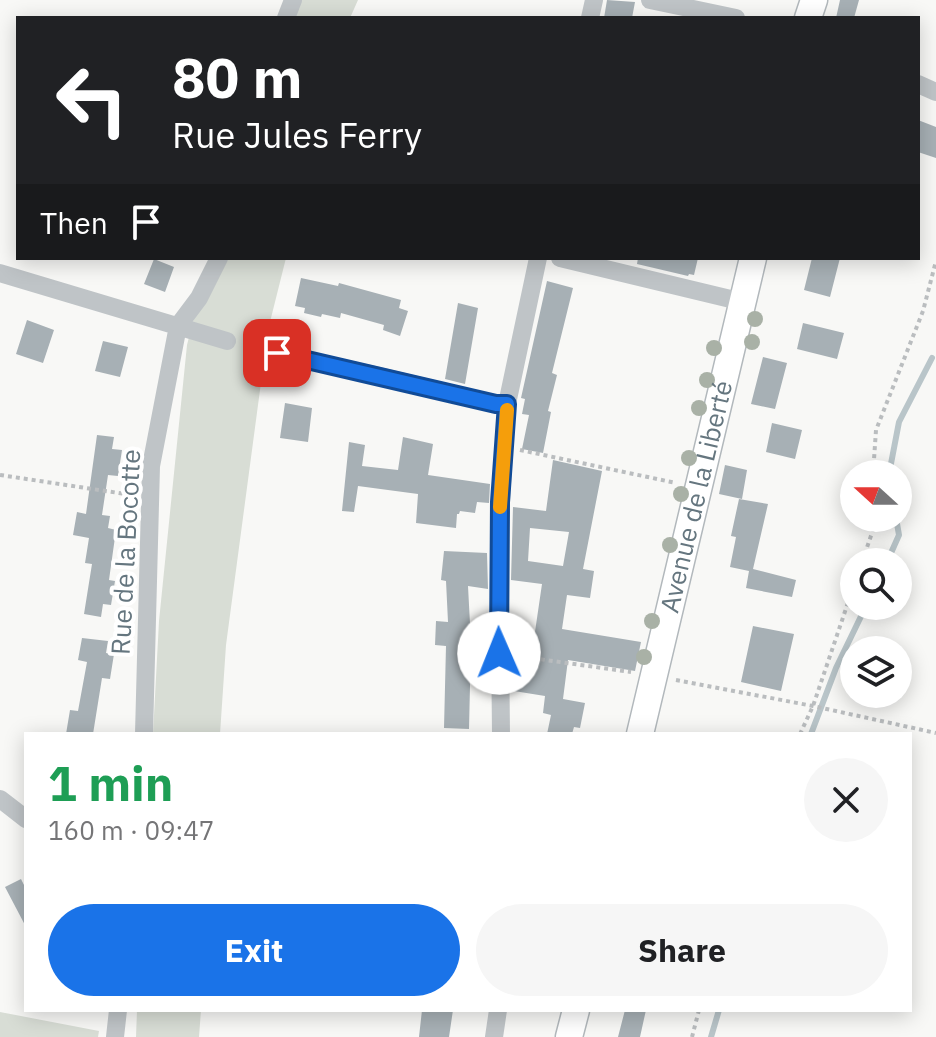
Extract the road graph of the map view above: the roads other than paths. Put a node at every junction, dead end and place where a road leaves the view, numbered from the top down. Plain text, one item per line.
1 (650, 0) edge
2 (726, 16) edge
3 (218, 260) edge
4 (538, 260) edge
5 (568, 260) edge
6 (753, 260) edge
7 (0, 273) edge
8 (743, 302) junction
9 (178, 326) junction
10 (227, 341) dead end
11 (252, 348) dead end
12 (507, 404) junction
13 (144, 732) edge
14 (501, 732) edge
15 (640, 732) edge
16 (0, 799) edge
17 (24, 817) edge
18 (118, 1012) edge
19 (498, 1012) edge
20 (575, 1012) edge
21 (115, 1037) edge
22 (494, 1037) edge
23 (569, 1037) edge

1 - 2 street
3 - 9 street
4 - 12 street
5 - 8 street
6 - 8 main road, Avenue de la Liberté
7 - 9 street
8 - 15 main road, Avenue de la Liberté
9 - 10 street
9 - 13 street, Rue de la Bocotte
11 - 12 street
12 - 14 street
16 - 17 street
18 - 21 street
19 - 22 street
20 - 23 main road

